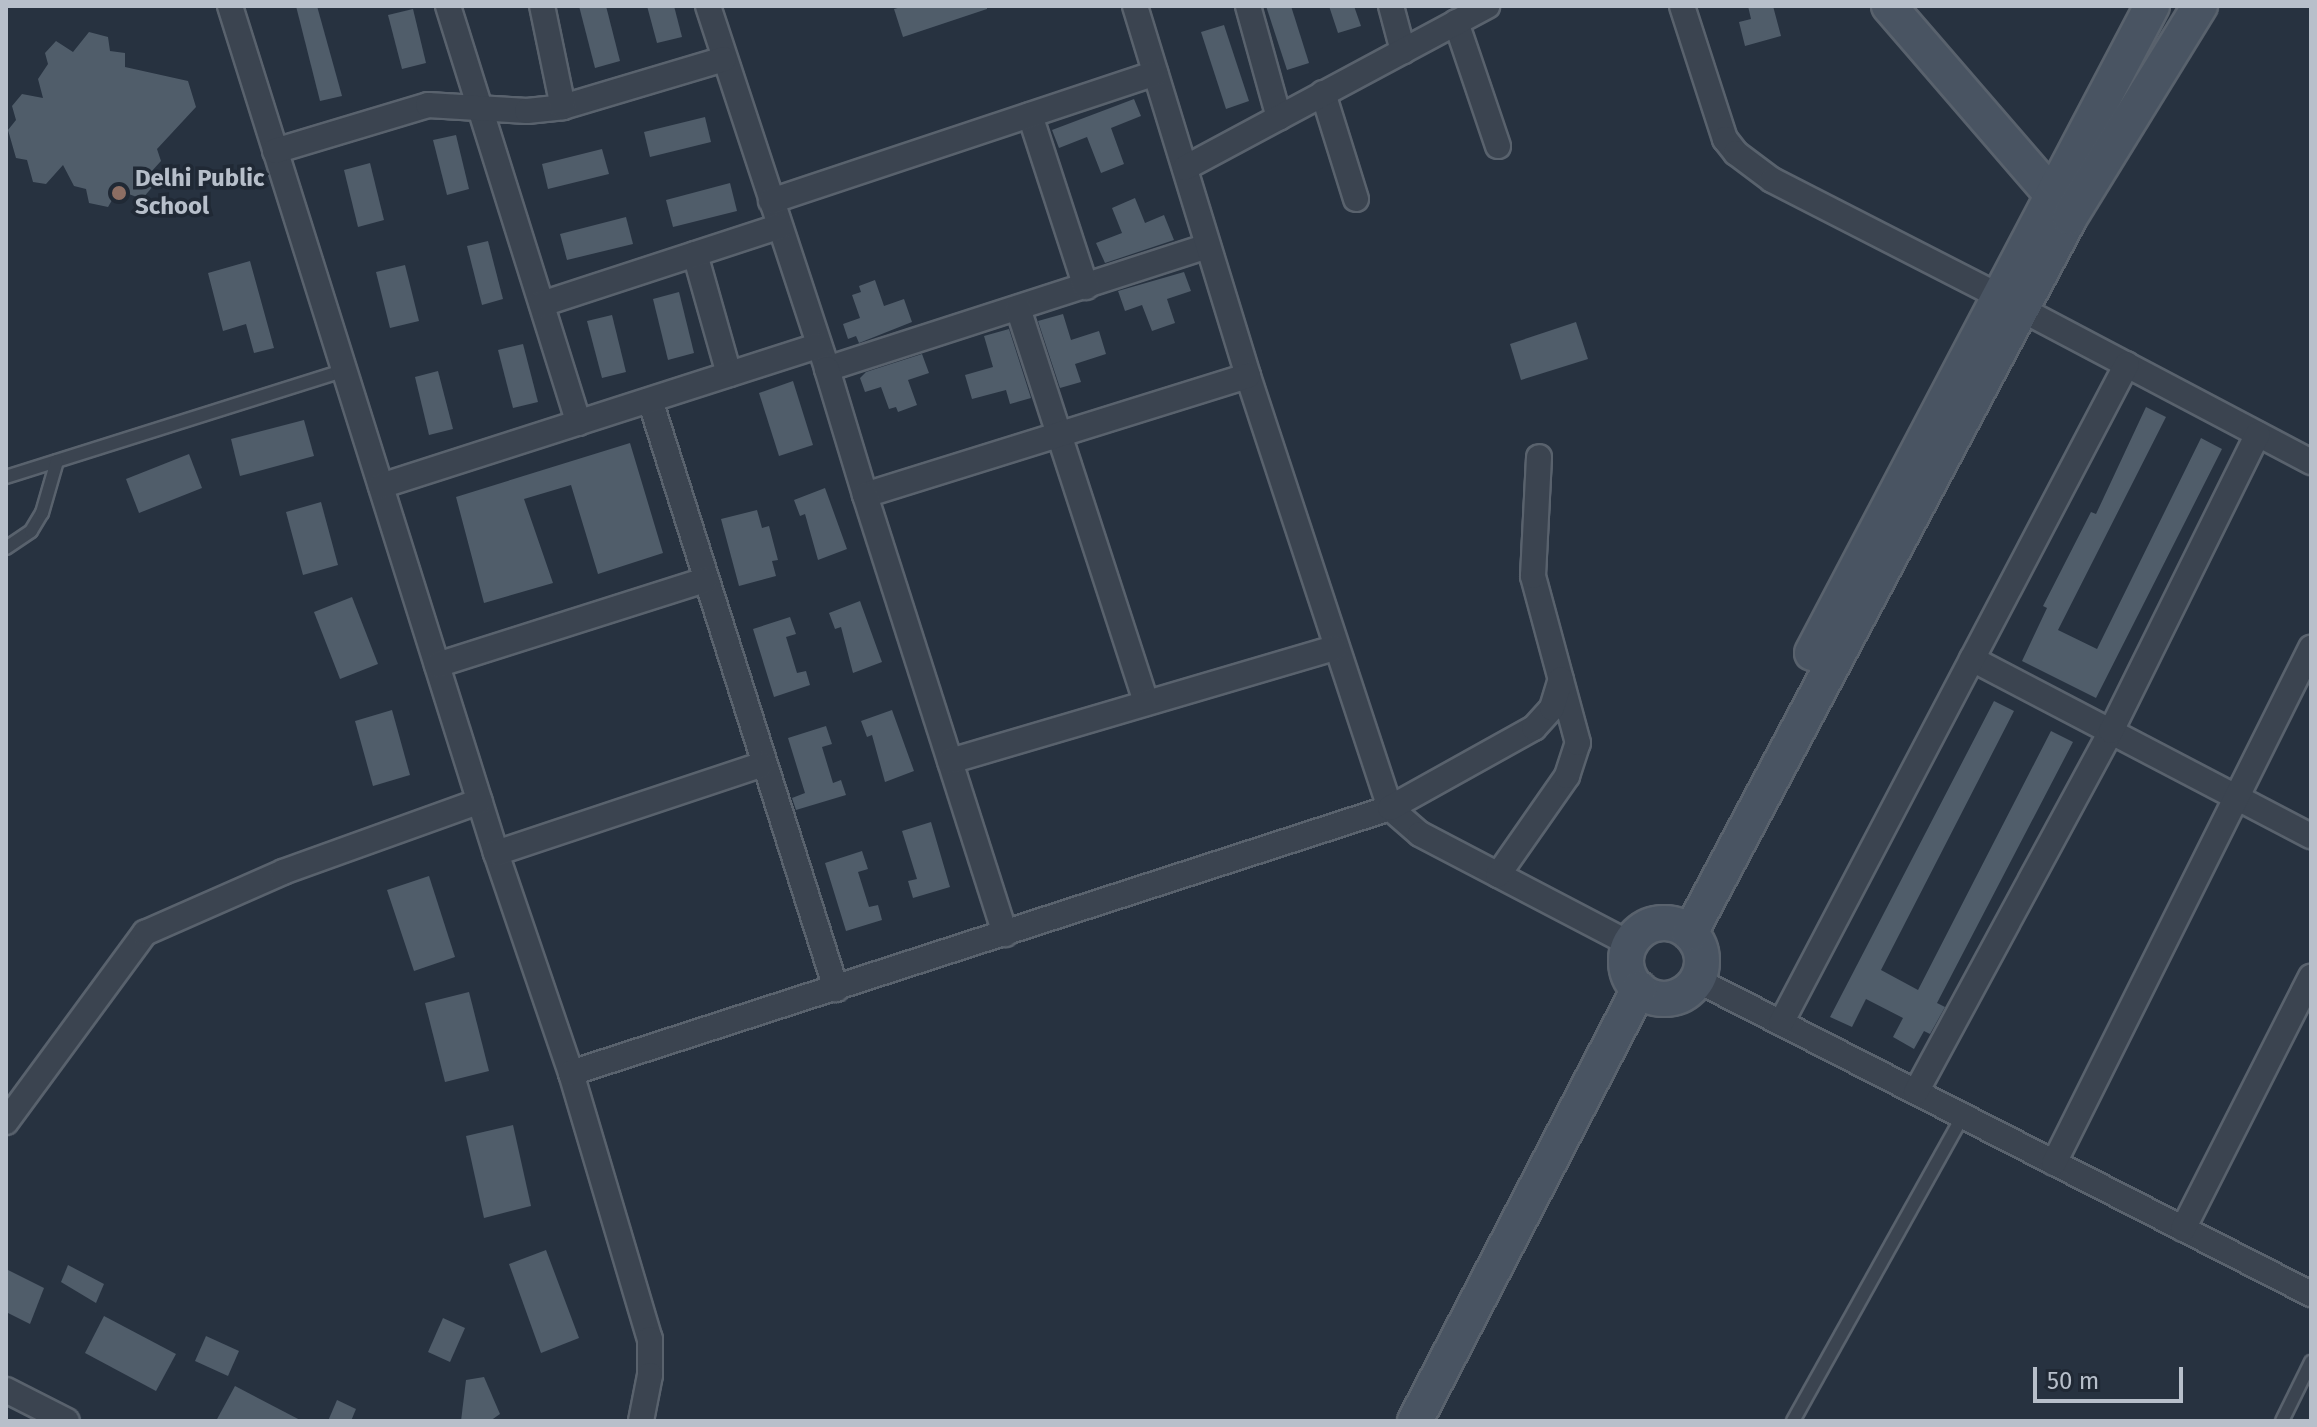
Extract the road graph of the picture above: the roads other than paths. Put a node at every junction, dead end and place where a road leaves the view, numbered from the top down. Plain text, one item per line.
1 (230, 6) edge
2 (448, 6) edge
3 (542, 6) edge
4 (708, 6) edge
5 (1135, 6) edge
6 (1248, 6) edge
7 (1391, 6) edge
8 (1682, 6) edge
9 (1889, 6) edge
10 (2152, 6) edge
11 (2200, 6) edge
12 (1469, 12) edge
13 (1403, 51) junction
14 (724, 59) junction
15 (1155, 73) junction
16 (1323, 93) junction
17 (482, 105) junction
18 (563, 107) junction
19 (1030, 115) junction
20 (1279, 118) junction
21 (1498, 146) dead end
22 (275, 151) junction
23 (1185, 168) junction
24 (1356, 199) dead end
25 (771, 201) junction
26 (2061, 206) junction
27 (780, 226) junction
28 (1207, 246) junction
29 (695, 254) junction
30 (1086, 287) junction
31 (2009, 302) junction
32 (542, 304) junction
33 (1018, 308) junction
34 (819, 345) junction
35 (2127, 364) junction
36 (827, 369) junction
37 (345, 370) junction
38 (729, 374) junction
39 (1248, 376) junction
40 (650, 400) junction
41 (579, 423) junction
42 (1056, 434) junction
43 (2258, 434) junction
44 (1539, 457) dead end
45 (57, 461) junction
46 (2311, 462) edge
47 (6, 477) edge
48 (381, 486) junction
49 (865, 495) junction
50 (6, 548) edge
51 (705, 580) junction
52 (1335, 648) junction
53 (2311, 648) edge
54 (1972, 659) junction
55 (437, 665) junction
56 (1561, 679) junction
57 (1146, 703) junction
58 (2111, 731) junction
59 (950, 761) junction
60 (761, 765) junction
61 (2235, 796) junction
62 (480, 801) junction
63 (1390, 808) junction
64 (2311, 836) edge
65 (496, 853) junction
66 (1498, 875) junction
67 (1681, 928) junction
68 (1005, 934) junction
69 (1630, 944) junction
70 (2311, 977) edge
71 (1697, 980) junction
72 (836, 989) junction
73 (1648, 994) junction
74 (1781, 1023) junction
75 (571, 1073) junction
76 (1916, 1092) junction
77 (1963, 1116) junction
78 (6, 1122) edge
79 (2054, 1163) junction
80 (2183, 1229) junction
81 (2310, 1293) edge
82 (2311, 1362) edge
83 (6, 1390) edge
84 (38, 1414) edge
85 (67, 1421) edge
86 (641, 1421) edge
87 (1415, 1421) edge
88 (1438, 1421) edge
89 (1793, 1421) edge
90 (2282, 1421) edge

1 - 22 street
2 - 17 street
3 - 18 street
4 - 14 street
5 - 15 street
6 - 20 street
7 - 13 street
8 - 31 street
9 - 26 main road
10 - 26 main road
11 - 26 main road
12 - 13 street
12 - 21 street
13 - 16 street
14 - 18 street
14 - 25 street
15 - 19 street
15 - 23 street
16 - 20 street
16 - 24 street
17 - 18 street
17 - 22 street
17 - 32 street
19 - 25 street
19 - 30 street
20 - 23 street
22 - 37 street
23 - 28 street
25 - 27 street
26 - 31 main road
27 - 29 street
27 - 34 street
28 - 30 street
28 - 39 street
29 - 32 street
29 - 38 street
30 - 33 street
31 - 35 street
31 - 67 main road
32 - 41 street
33 - 36 street
33 - 42 street
34 - 36 street
34 - 38 street
35 - 43 street
35 - 54 street
36 - 49 street
37 - 45 lane
37 - 48 street
38 - 40 street
39 - 42 street
39 - 52 street
40 - 41 street
40 - 51 street
41 - 48 street
42 - 49 street
42 - 57 street
43 - 46 street
43 - 58 street
44 - 56 street
45 - 47 lane
45 - 50 lane
48 - 55 street
49 - 59 street
51 - 55 street
51 - 60 street
52 - 57 street
52 - 63 street
53 - 61 street
54 - 58 street
54 - 74 street
55 - 62 street
56 - 63 street
56 - 66 street
57 - 59 street
58 - 61 street
58 - 76 street
59 - 68 street
60 - 65 street
60 - 72 street
61 - 64 street
61 - 79 street
62 - 65 street
62 - 78 street
63 - 66 street
63 - 68 street
65 - 75 street
66 - 69 street
67 - 69 main road
67 - 71 main road
68 - 72 street
69 - 73 main road
70 - 80 street
71 - 73 main road
71 - 74 street
72 - 75 street
73 - 87 main road
73 - 88 main road
74 - 76 street
75 - 86 street
76 - 77 street
77 - 79 street
77 - 89 lane
79 - 80 street
80 - 81 street
82 - 90 lane
83 - 84 street
84 - 85 street

